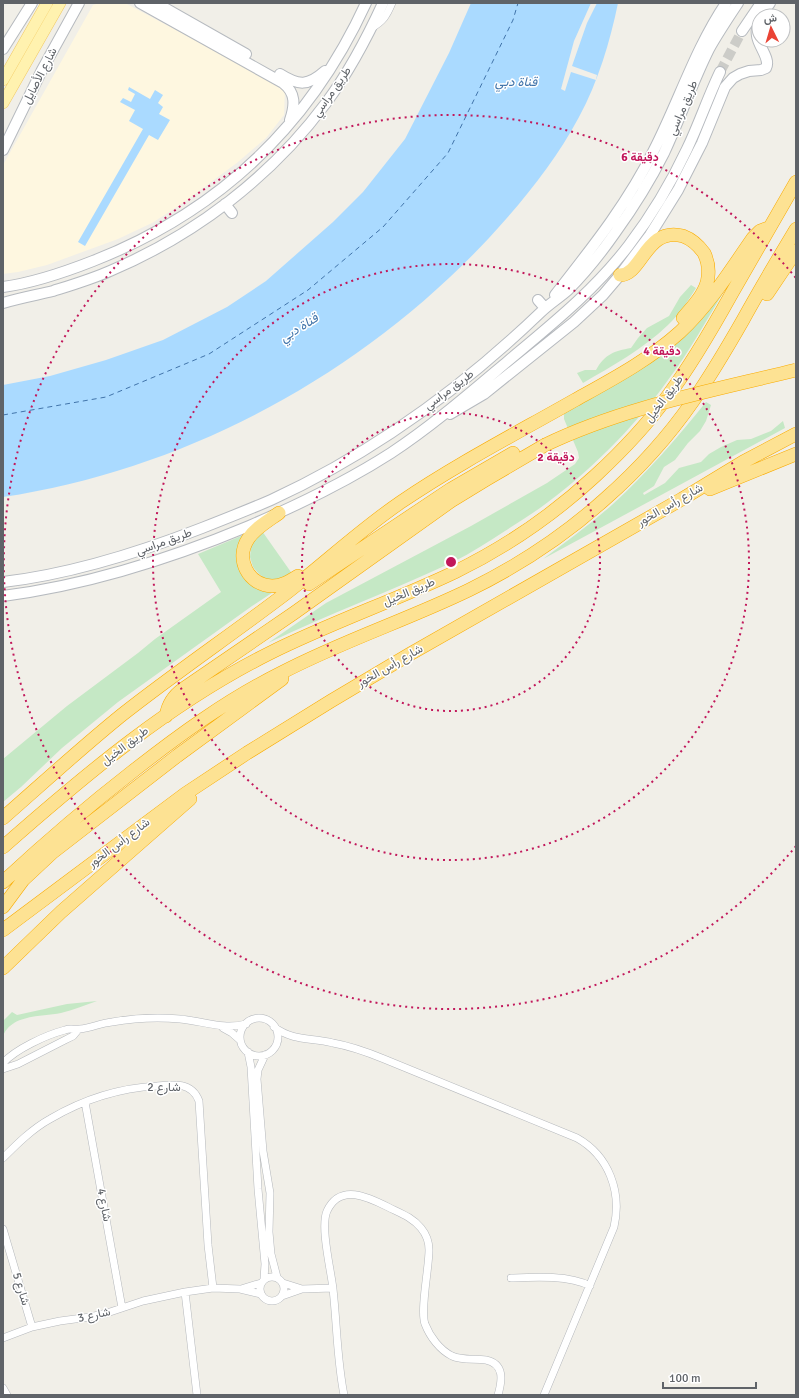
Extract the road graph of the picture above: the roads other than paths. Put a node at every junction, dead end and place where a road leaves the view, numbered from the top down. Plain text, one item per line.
1 (47, 3) edge
2 (60, 3) edge
3 (79, 3) edge
4 (140, 3) edge
5 (156, 3) edge
6 (366, 3) edge
7 (383, 3) edge
8 (392, 3) edge
9 (726, 3) edge
10 (738, 3) edge
11 (761, 3) edge
12 (31, 5) edge
13 (371, 28) junction
14 (742, 31) tunnel mouth
15 (762, 48) edge
16 (3, 49) edge
17 (334, 64) junction
18 (720, 72) tunnel mouth
19 (680, 76) dead end
20 (3, 80) edge
21 (682, 87) junction
22 (3, 103) edge
23 (288, 126) junction
24 (3, 150) edge
25 (796, 182) edge
26 (225, 204) junction
27 (232, 213) dead end
28 (770, 228) junction
29 (796, 229) edge
30 (796, 251) edge
31 (620, 275) junction
32 (3, 287) edge
33 (3, 302) edge
34 (541, 304) junction
35 (751, 306) junction
36 (796, 370) edge
37 (588, 393) junction
38 (433, 423) junction
39 (796, 434) edge
40 (796, 454) edge
41 (682, 499) junction
42 (279, 513) junction
43 (401, 530) junction
44 (352, 539) junction
45 (3, 582) edge
46 (286, 593) junction
47 (3, 596) edge
48 (304, 662) junction
49 (166, 716) junction
50 (205, 780) junction
51 (3, 818) edge
52 (3, 847) edge
53 (3, 882) edge
54 (3, 907) edge
55 (3, 930) edge
56 (3, 968) edge
57 (246, 1024) junction
58 (218, 1026) junction
59 (274, 1027) junction
60 (78, 1030) junction
61 (292, 1037) junction
62 (44, 1038) junction
63 (240, 1040) junction
64 (50, 1047) junction
65 (275, 1047) junction
66 (248, 1052) junction
67 (265, 1055) junction
68 (3, 1063) edge
69 (3, 1069) edge
70 (85, 1102) junction
71 (3, 1158) edge
72 (258, 1194) junction
73 (270, 1194) junction
74 (3, 1228) edge
75 (511, 1278) dead end
76 (280, 1280) junction
77 (263, 1281) junction
78 (590, 1286) junction
79 (213, 1288) junction
80 (333, 1288) junction
81 (240, 1289) junction
82 (302, 1289) junction
83 (185, 1292) junction
84 (261, 1294) junction
85 (282, 1296) junction
86 (122, 1308) junction
87 (32, 1327) junction
88 (3, 1338) edge
89 (3, 1388) edge
90 (7, 1395) edge
91 (198, 1395) edge
92 (344, 1395) edge
93 (498, 1395) edge
94 (544, 1395) edge

1 - 20 main road
2 - 22 main road, شارع الأصايل
3 - 24 street, شارع الأصايل
4 - 23 street
5 - 17 street
6 - 17 street, طريق مراسي
7 - 13 street, طريق مراسي
8 - 13 street
9 - 21 street
10 - 34 street, طريق مراسي
11 - 14 street
12 - 16 street
13 - 26 street, طريق مراسي
15 - 31 street
17 - 23 street, طريق مراسي
18 - 38 street, طريق مراسي
19 - 21 street
21 - 34 street
23 - 32 street, طريق مراسي
25 - 28 highway, طريق الخيل
26 - 27 street
26 - 33 street, طريق مراسي
28 - 37 highway
28 - 49 highway, طريق الخيل
29 - 35 highway, طريق الخيل
30 - 35 highway
31 - 37 highway
31 - 38 street
34 - 45 street, طريق مراسي
35 - 48 highway, طريق الخيل
36 - 43 highway, bridge
37 - 44 highway
38 - 42 street, طريق مراسي
39 - 41 highway, شارع رأس الخور
40 - 41 highway
41 - 50 highway, شارع رأس الخور
42 - 44 highway
42 - 47 street, طريق مراسي
43 - 46 highway
43 - 49 highway
44 - 46 highway
46 - 51 highway
48 - 53 highway, طريق الخيل
48 - 54 highway
49 - 52 highway, طريق الخيل
50 - 55 highway, شارع رأس الخور
50 - 56 highway
57 - 58 street
57 - 59 street
57 - 63 street
58 - 60 street
58 - 63 street
59 - 61 street
59 - 65 street
60 - 62 street
60 - 64 street
61 - 65 street
61 - 78 street
62 - 64 street
62 - 68 street
63 - 66 street
64 - 69 street
65 - 67 street
66 - 67 street
66 - 72 street
67 - 73 street
70 - 71 street, شارع 2
70 - 79 street, شارع 2
70 - 86 street, شارع 4
72 - 73 street
72 - 77 street
73 - 76 street
74 - 87 street, شارع 5
75 - 78 street
76 - 77 street
76 - 82 street
76 - 85 street
77 - 81 street
77 - 84 street
78 - 94 street
79 - 81 street, شارع 3
79 - 83 street, شارع 3
80 - 82 street
80 - 92 street
80 - 93 street
81 - 84 street
82 - 85 street
83 - 86 street, شارع 3
83 - 91 street
84 - 85 street
86 - 87 street, شارع 3
87 - 88 street, شارع 3
89 - 90 street

